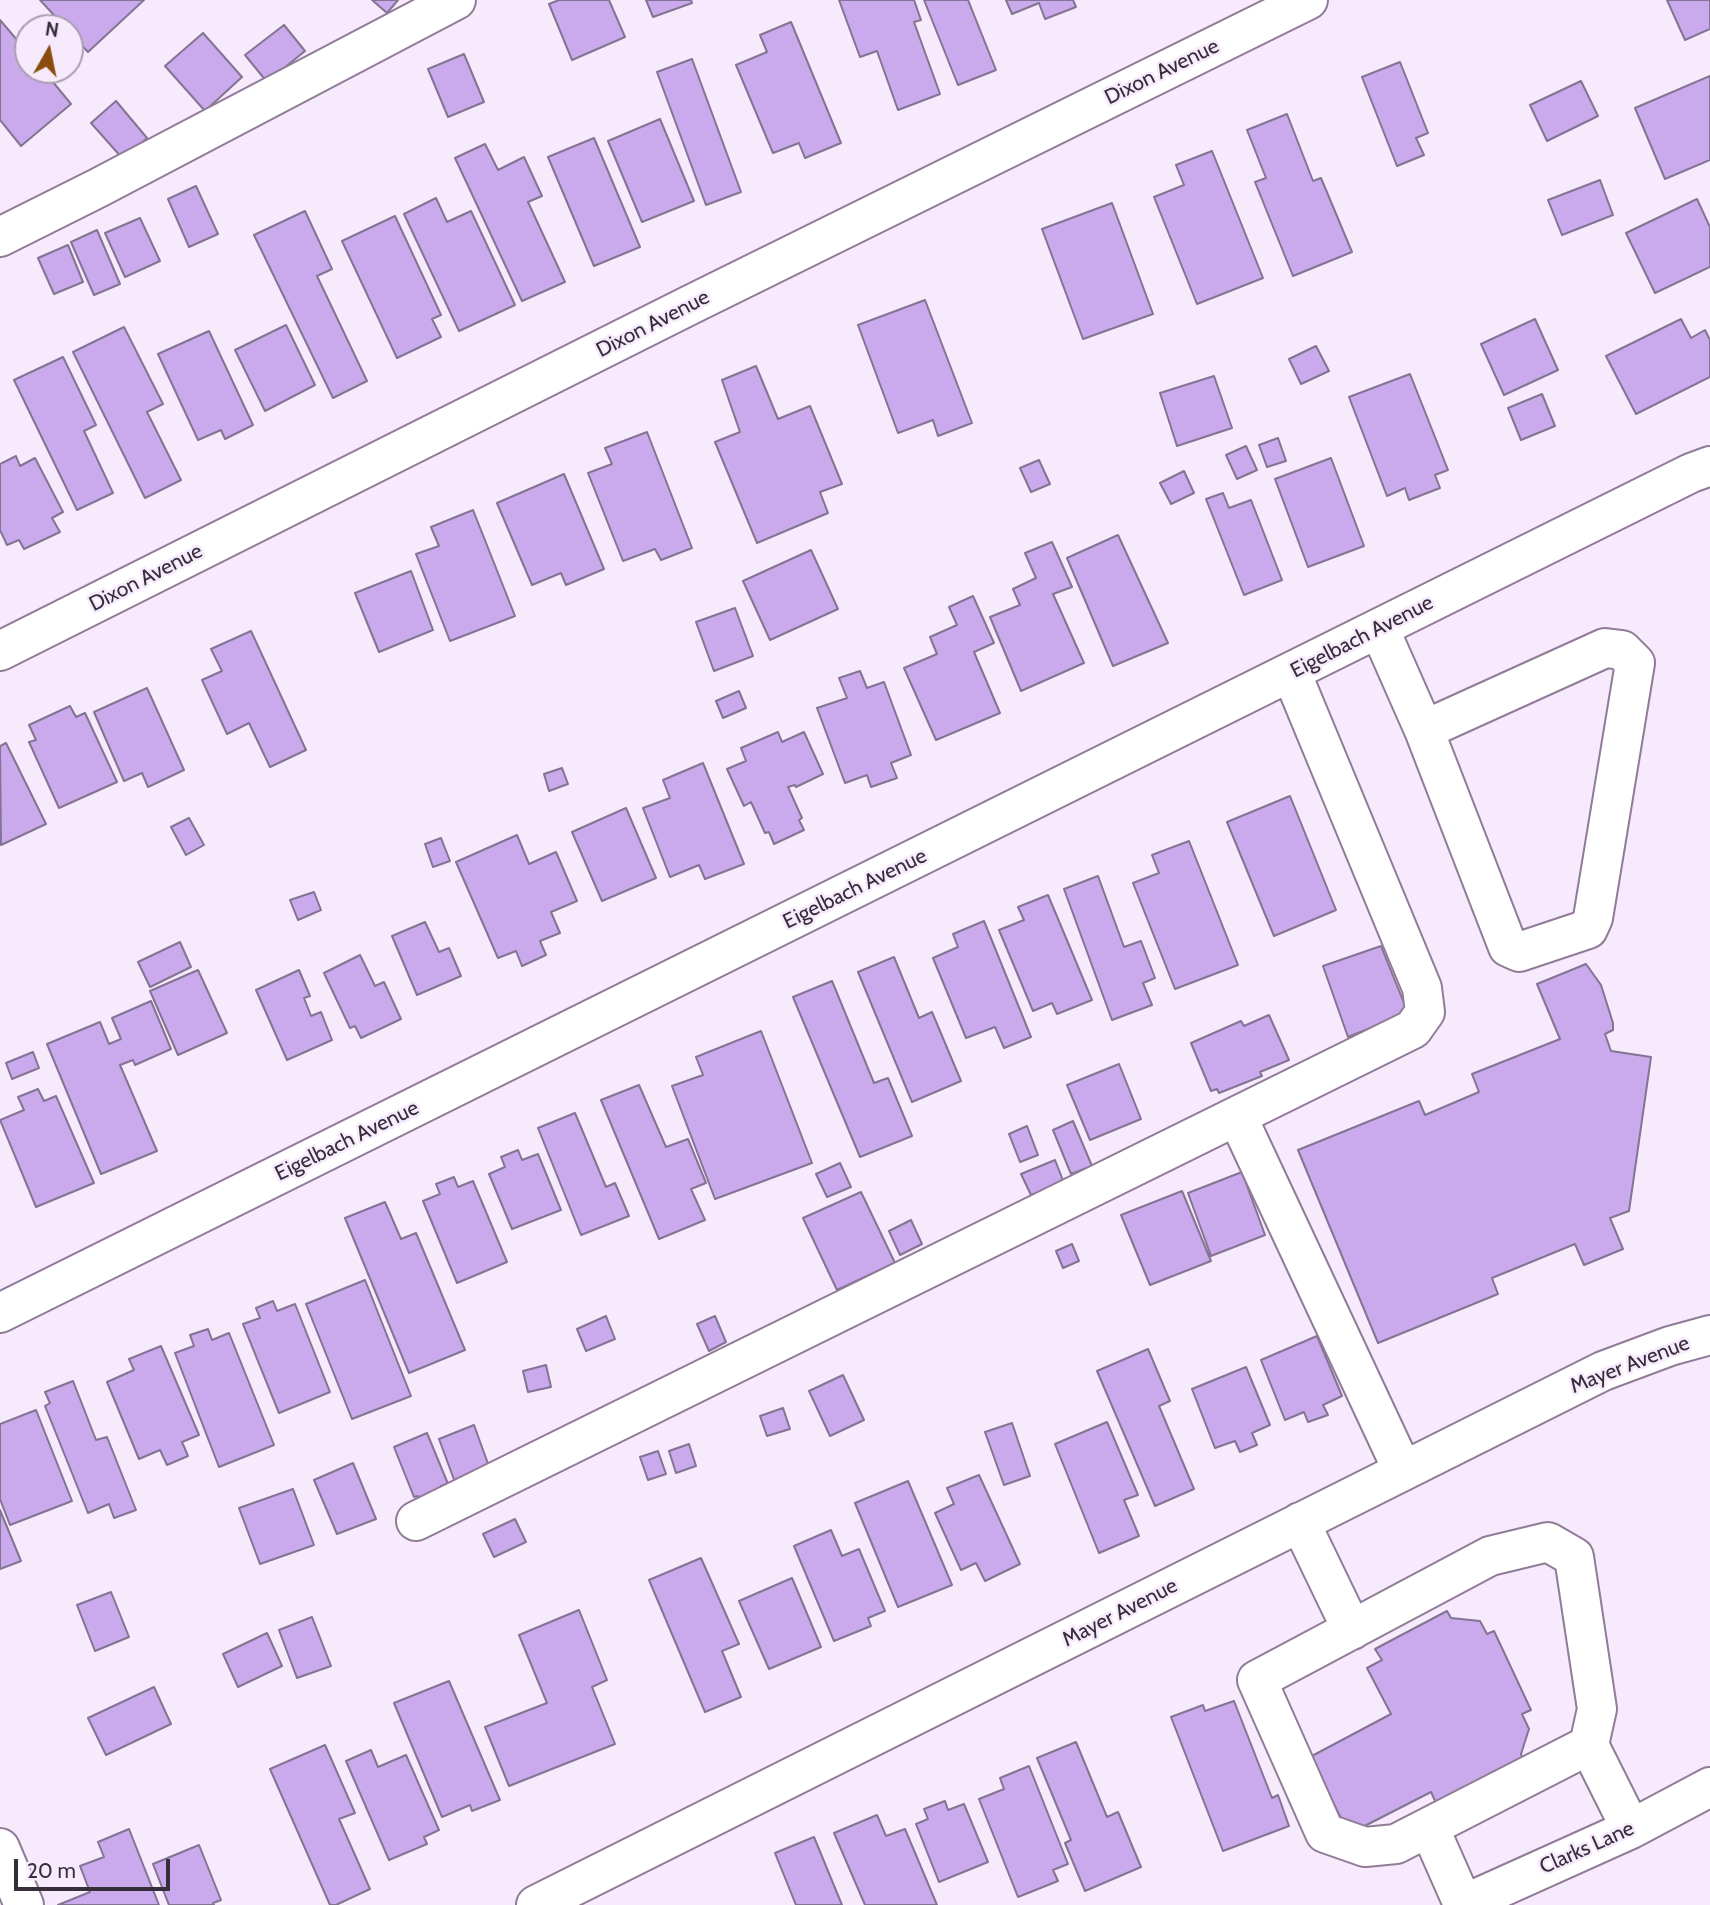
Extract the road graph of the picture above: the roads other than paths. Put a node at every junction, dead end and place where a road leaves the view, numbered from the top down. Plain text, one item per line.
1 (456, 0) edge
2 (1308, 0) edge
3 (0, 237) edge
4 (1710, 466) edge
5 (1379, 628) junction
6 (0, 651) edge
7 (1291, 672) junction
8 (1424, 730) junction
9 (1237, 1116) junction
10 (0, 1313) edge
11 (1710, 1335) edge
12 (1403, 1471) junction
13 (416, 1521) dead end
14 (1300, 1522) junction
15 (1352, 1630) junction
16 (1589, 1745) junction
17 (1710, 1787) edge
18 (1429, 1827) junction
19 (1631, 1829) junction
20 (0, 1848) edge
21 (1469, 1903) edge
22 (24, 1905) edge
23 (536, 1905) edge

1 - 3 street
2 - 6 street, Dixon Avenue
4 - 5 street, Eigelbach Avenue
5 - 7 street, Eigelbach Avenue
5 - 8 street
7 - 9 street
7 - 10 street, Eigelbach Avenue
8 - 8 street
9 - 12 street
9 - 13 street
11 - 12 street, Mayer Avenue
12 - 14 street, Mayer Avenue
14 - 15 street
14 - 23 street, Mayer Avenue
15 - 16 street
15 - 18 street
16 - 18 street
16 - 19 street
17 - 19 street, Clarks Lane
18 - 21 street
19 - 21 street, Clarks Lane
20 - 22 street

